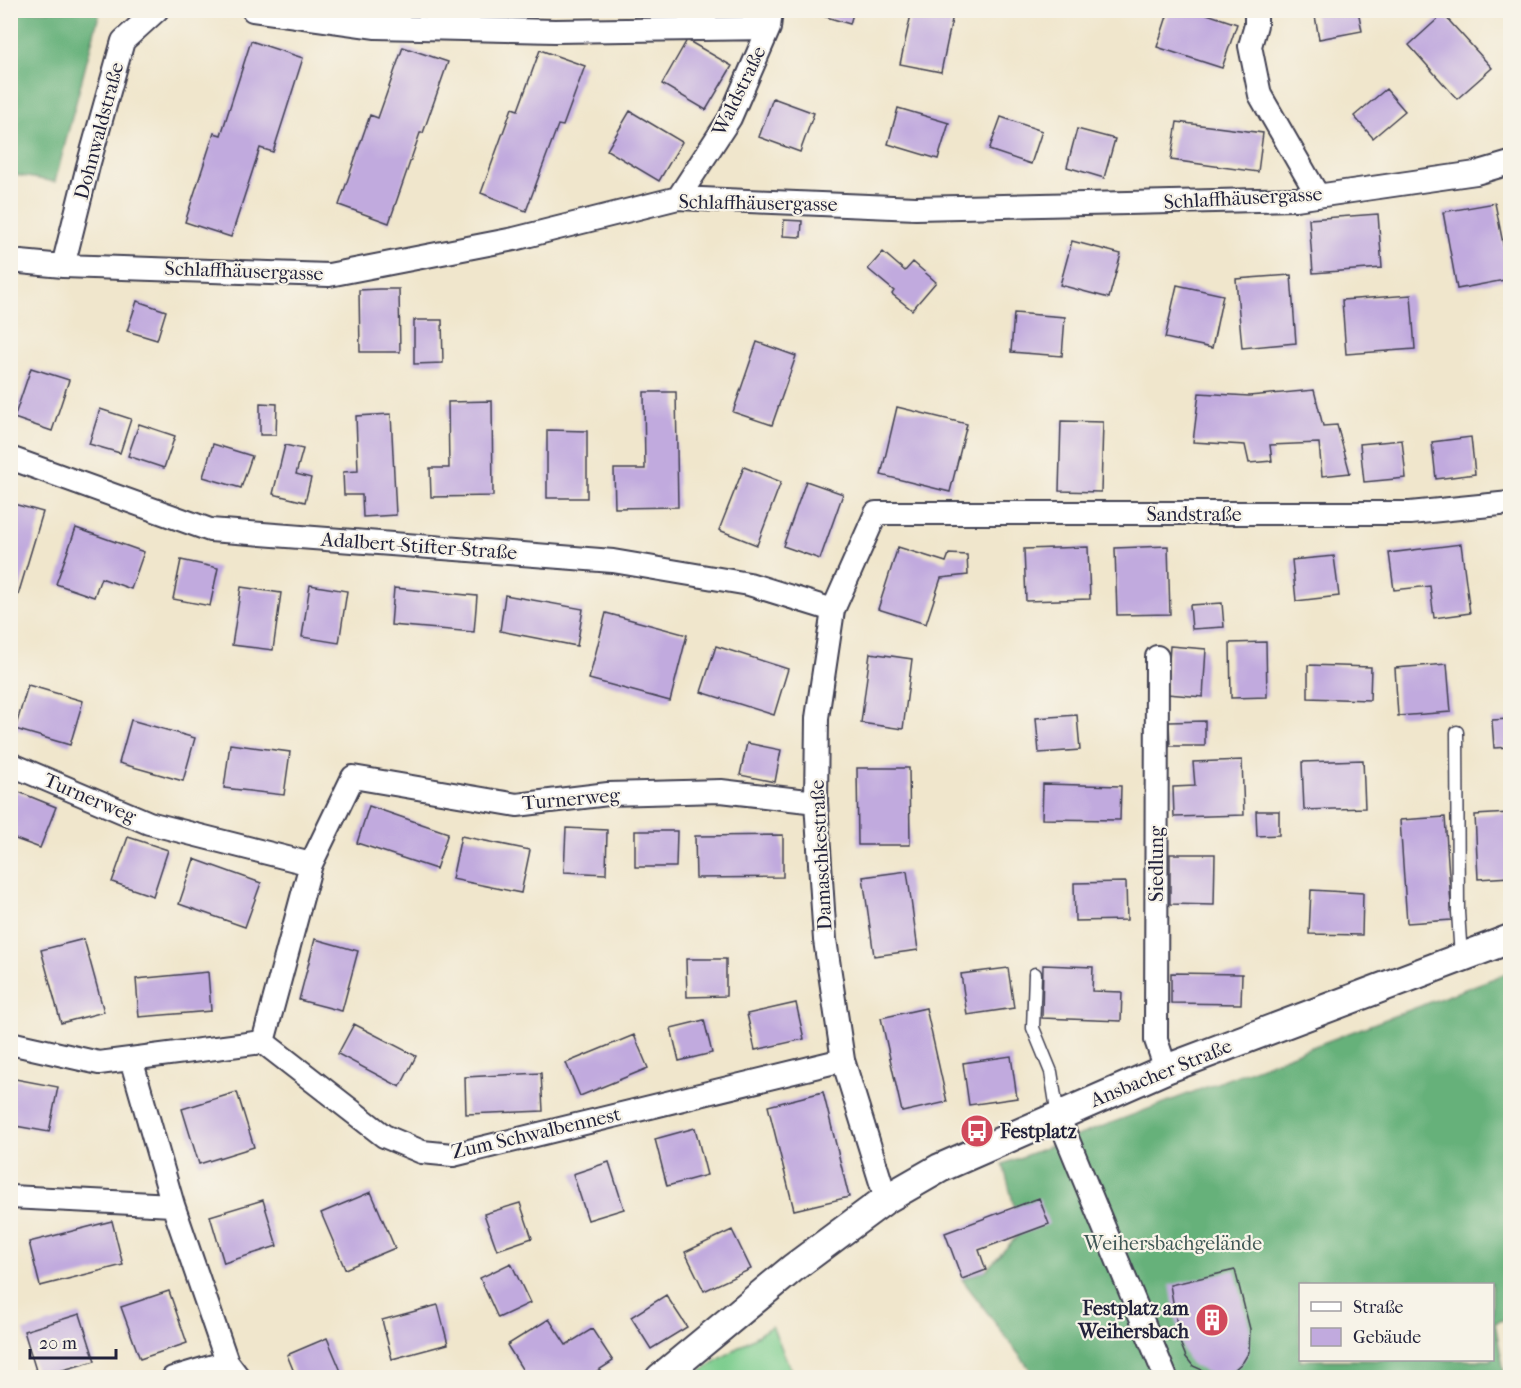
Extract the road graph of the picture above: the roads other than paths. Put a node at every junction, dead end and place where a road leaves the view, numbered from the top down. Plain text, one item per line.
1 (157, 10) edge
2 (253, 10) edge
3 (1256, 10) edge
4 (770, 19) edge
5 (1510, 163) edge
6 (1318, 196) junction
7 (678, 198) junction
8 (10, 261) edge
9 (63, 266) junction
10 (10, 458) edge
11 (1510, 503) edge
12 (876, 513) joint
13 (833, 610) junction
14 (1157, 657) dead end
15 (1457, 732) dead end
16 (10, 764) edge
17 (816, 802) junction
18 (310, 864) junction
19 (1510, 939) edge
20 (1461, 957) junction
21 (1035, 974) dead end
22 (263, 1042) junction
23 (10, 1043) edge
24 (130, 1059) junction
25 (843, 1060) junction
26 (1166, 1069) junction
27 (1058, 1116) junction
28 (10, 1197) edge
29 (886, 1199) junction
30 (173, 1205) junction
31 (233, 1370) edge
32 (173, 1377) edge
33 (660, 1377) edge
34 (1166, 1377) edge

1 - 9 street, Dohnwaldstraße
2 - 4 street
3 - 6 street
4 - 7 street, Waldstraße
5 - 6 street, Schlaffhäusergasse
6 - 7 street, Schlaffhäusergasse
7 - 9 street, Schlaffhäusergasse
8 - 9 street, Schlaffhäusergasse
10 - 13 street, Adalbert-Stifter-Straße
11 - 12 street, Sandstraße
12 - 13 street, Damaschkestraße
13 - 17 street, Damaschkestraße
14 - 26 street, Siedlung
15 - 20 lane
16 - 18 street, Turnerweg
17 - 18 street, Turnerweg
17 - 25 street, Damaschkestraße
18 - 22 street, Turnerweg
19 - 20 street, Ansbacher Straße
20 - 26 street, Ansbacher Straße
21 - 27 lane
22 - 24 street
22 - 25 street, Zum Schwalbennest
23 - 24 street
24 - 30 street
25 - 29 street, Damaschkestraße
26 - 27 street, Ansbacher Straße
27 - 29 street, Ansbacher Straße
27 - 34 street
28 - 30 street
29 - 33 street, Ansbacher Straße
30 - 31 street
31 - 32 street

